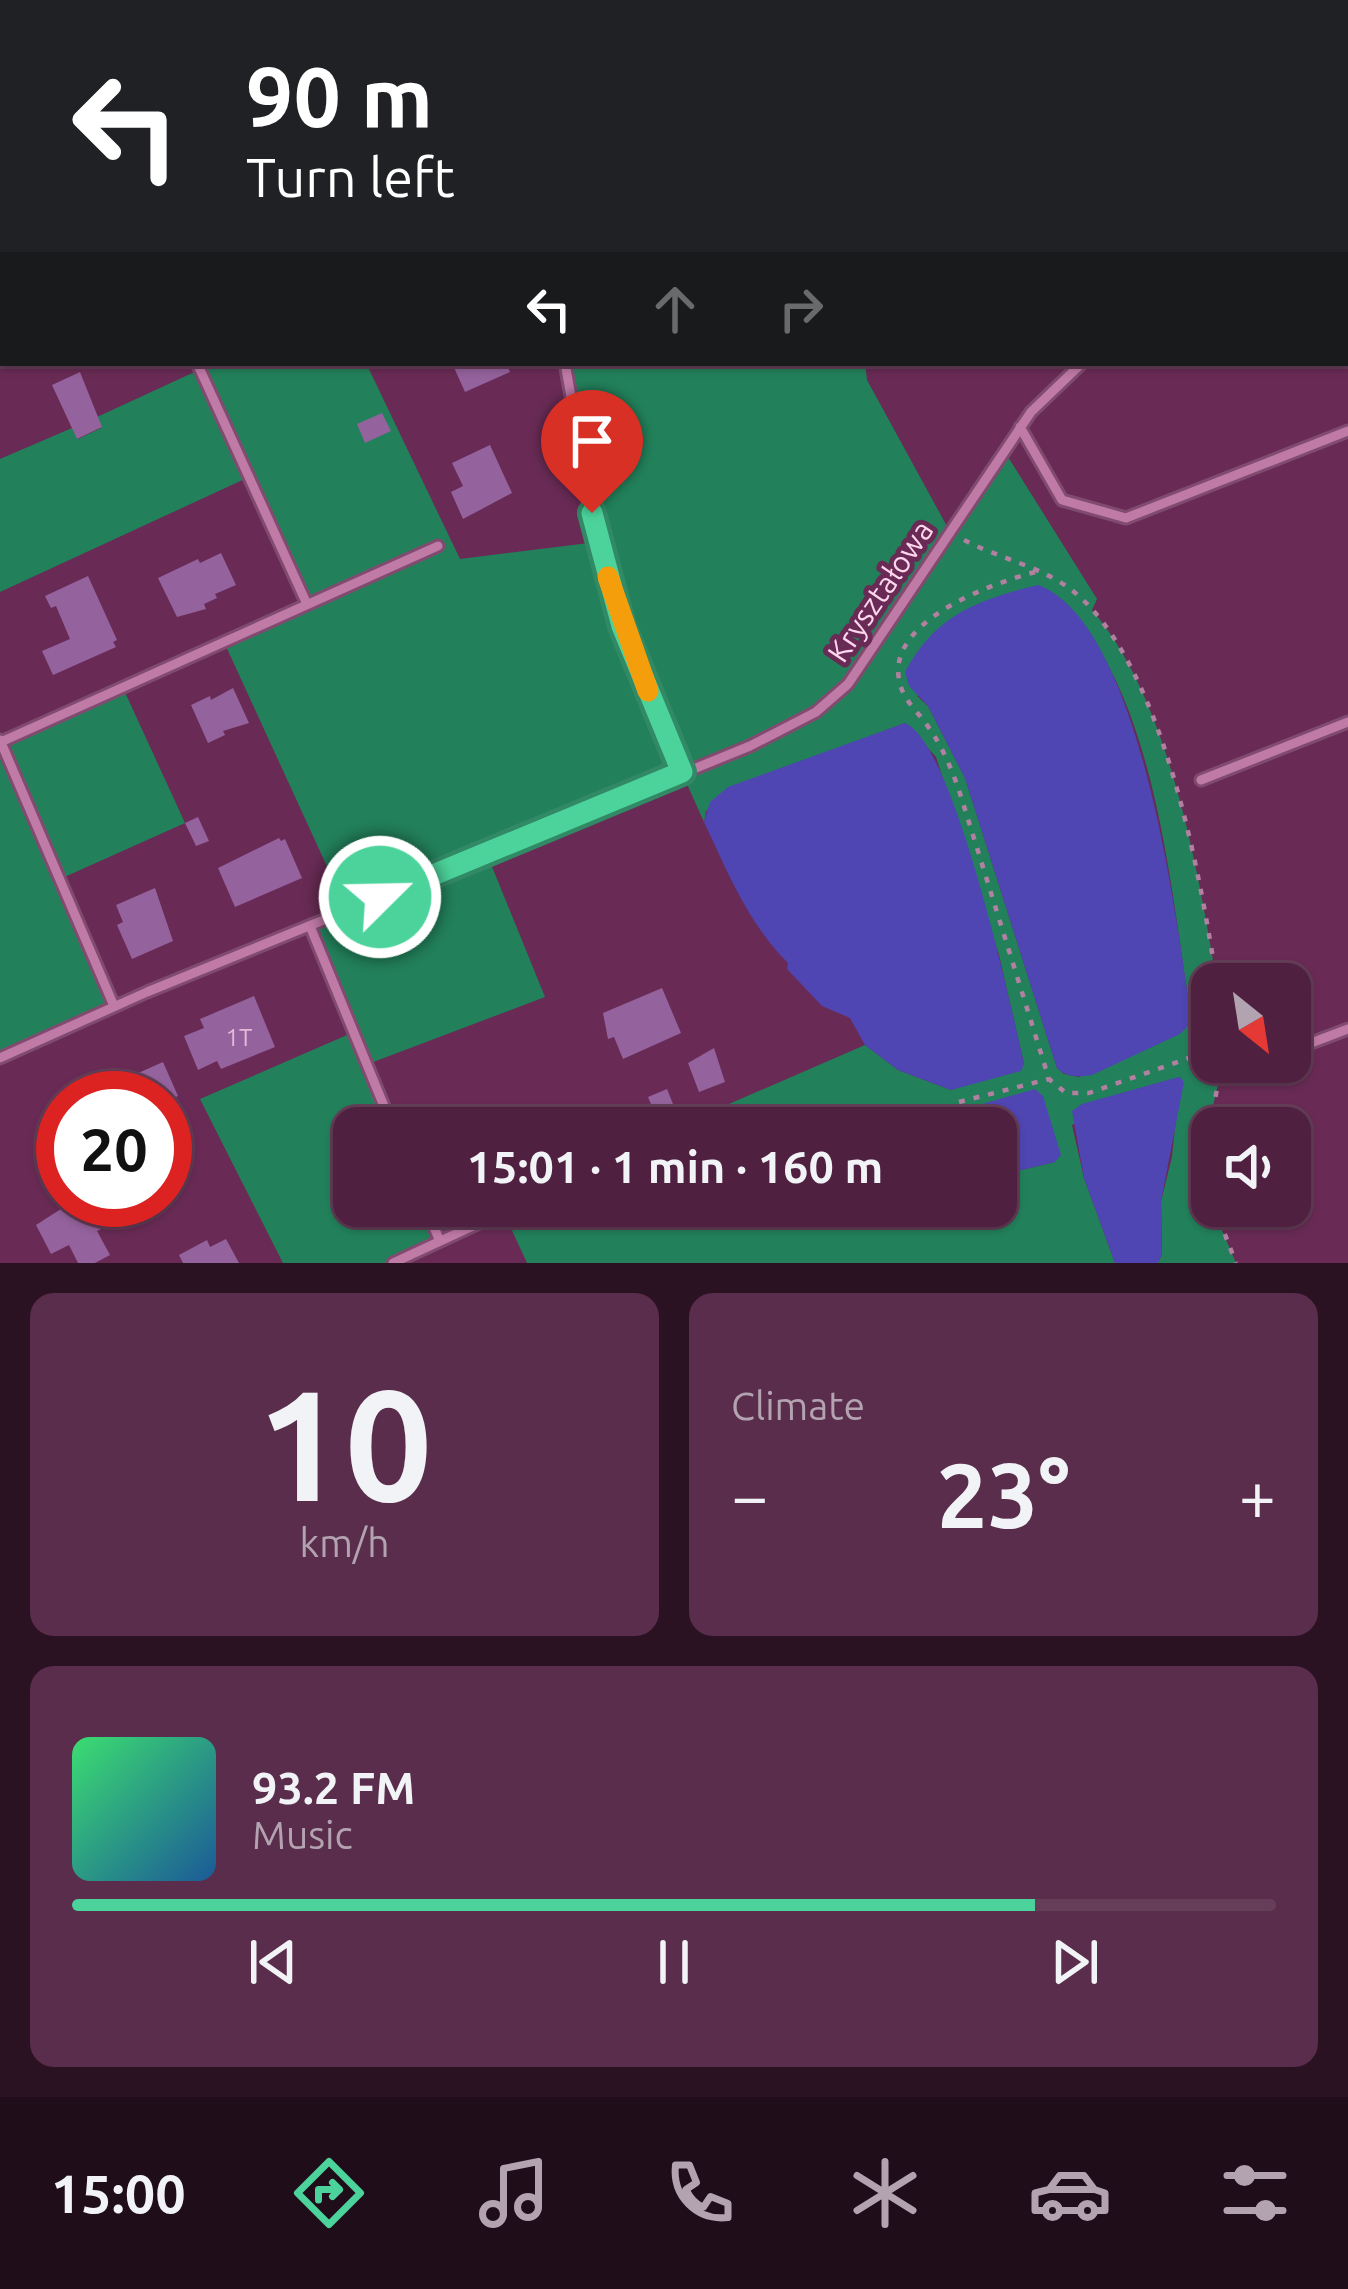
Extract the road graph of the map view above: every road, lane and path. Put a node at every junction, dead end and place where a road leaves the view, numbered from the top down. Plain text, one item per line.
1 (198, 366) edge
2 (566, 366) edge
3 (1079, 366) edge
4 (1020, 427) junction
5 (1348, 430) edge
6 (949, 531) junction
7 (438, 547) dead end
8 (1035, 572) junction
9 (306, 602) junction
10 (1348, 722) edge
11 (0, 741) edge
12 (682, 772) junction
13 (1201, 780) dead end
14 (310, 926) junction
15 (1214, 963) edge
16 (114, 1006) junction
17 (1348, 1029) edge
18 (1311, 1043) edge
19 (0, 1058) edge
20 (1191, 1058) edge
21 (1049, 1079) junction
22 (958, 1102) dead end
23 (384, 1107) edge
24 (434, 1227) edge
25 (467, 1227) edge
26 (1222, 1227) edge
27 (439, 1239) junction
28 (393, 1263) edge
29 (1236, 1263) edge

1 - 9 lane
2 - 12 lane
3 - 4 lane, Kryształowa
4 - 5 lane
4 - 6 lane, Kryształowa
6 - 8 path
6 - 12 lane, Kryształowa
7 - 9 lane
8 - 15 path
8 - 21 path
9 - 11 lane
10 - 13 lane
11 - 16 lane
12 - 14 lane, Kryształowa
14 - 16 lane, Kryształowa
14 - 23 lane
16 - 19 lane, Kryształowa
17 - 18 lane
20 - 21 path
21 - 22 path
24 - 27 lane
25 - 27 lane
26 - 29 path
27 - 28 lane

